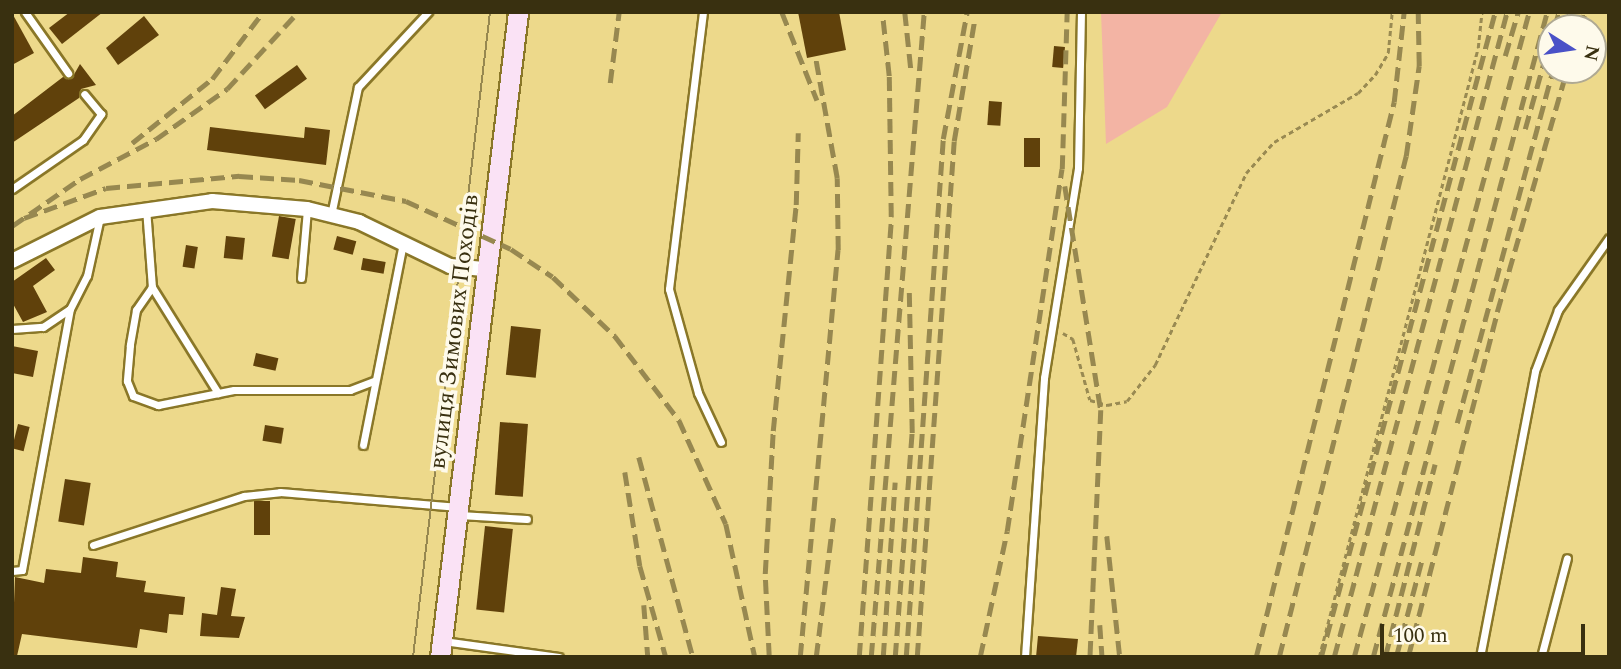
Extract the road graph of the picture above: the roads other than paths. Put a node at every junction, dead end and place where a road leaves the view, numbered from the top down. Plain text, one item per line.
1 (25, 12) edge
2 (428, 12) edge
3 (518, 12) edge
4 (703, 12) edge
5 (1082, 12) edge
6 (68, 73) dead end
7 (84, 94) dead end
8 (13, 185) edge
9 (146, 207) junction
10 (307, 209) junction
11 (331, 215) junction
12 (100, 217) junction
13 (1609, 237) edge
14 (404, 243) junction
15 (12, 261) edge
16 (487, 269) junction
17 (301, 278) dead end
18 (152, 287) junction
19 (70, 309) junction
20 (12, 329) edge
21 (374, 381) junction
22 (218, 393) junction
23 (722, 442) dead end
24 (363, 445) dead end
25 (458, 511) junction
26 (527, 519) dead end
27 (93, 545) dead end
28 (1567, 558) dead end
29 (12, 571) edge
30 (441, 649) edge
31 (559, 657) edge
32 (1025, 657) edge
33 (1480, 657) edge
34 (1541, 657) edge

1 - 6 lane
2 - 11 lane
3 - 16 main road, вулиця Зимових Походів
4 - 23 lane
5 - 32 lane
7 - 8 lane
9 - 10 street
9 - 12 street
9 - 18 lane
10 - 11 street
10 - 17 lane
11 - 14 street
12 - 15 street
12 - 19 lane
13 - 33 lane
14 - 16 street
14 - 21 lane
16 - 25 main road, вулиця Зимових Походів
18 - 22 lane
18 - 22 lane
19 - 20 lane
19 - 29 lane
21 - 22 lane
21 - 24 lane
25 - 26 lane
25 - 27 lane
25 - 30 main road, вулиця Зимових Походів
28 - 34 lane
30 - 31 lane

